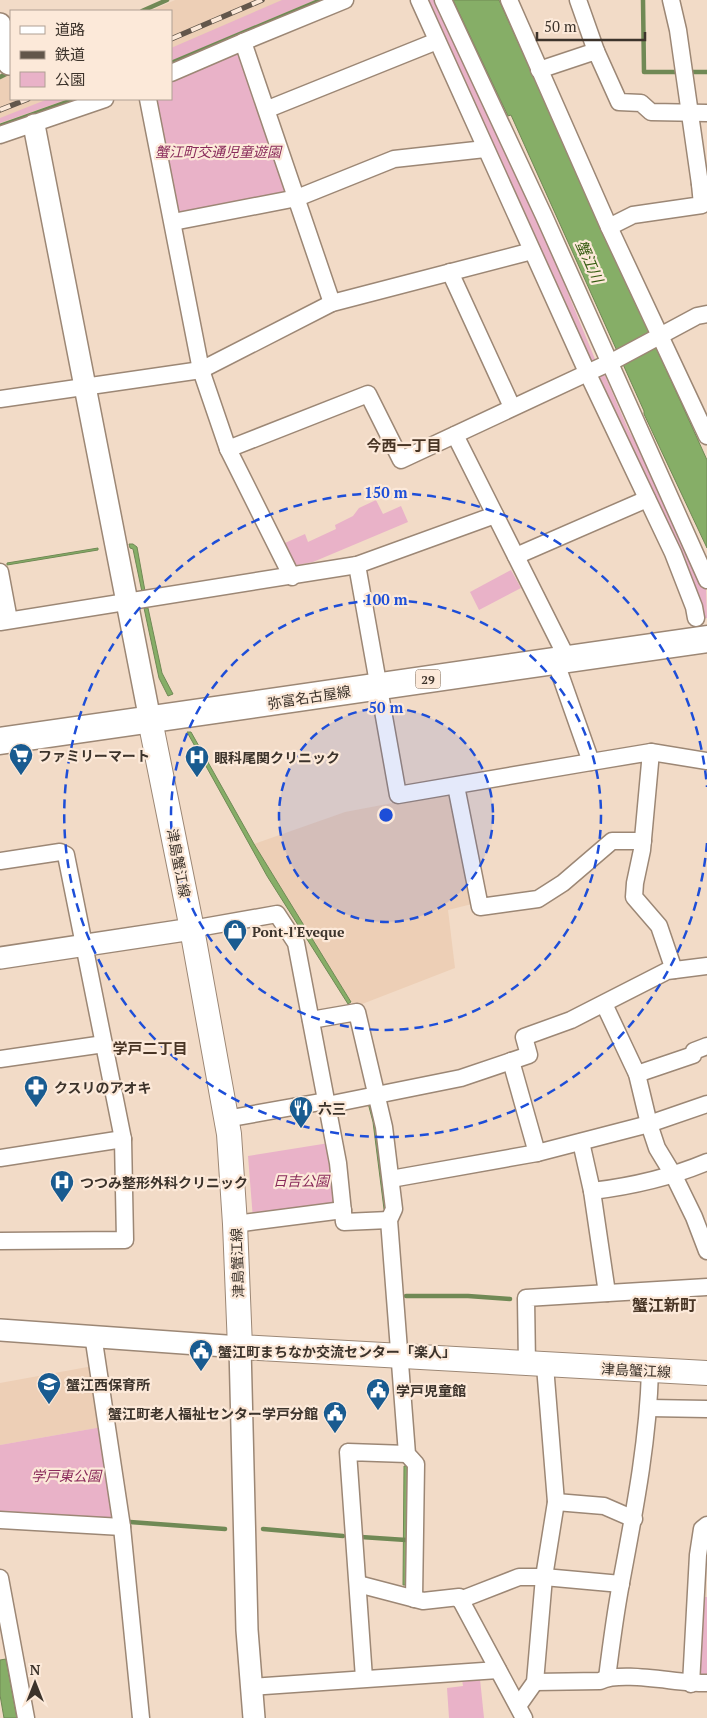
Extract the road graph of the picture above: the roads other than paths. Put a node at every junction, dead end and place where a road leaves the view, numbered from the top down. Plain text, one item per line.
1 (345, 0) edge
2 (419, 0) edge
3 (443, 0) edge
4 (508, 0) edge
5 (578, 0) edge
6 (670, 0) edge
7 (0, 24) edge
8 (436, 41) junction
9 (244, 42) junction
10 (596, 51) junction
11 (5, 66) edge
12 (539, 70) junction
13 (172, 73) edge
14 (102, 100) edge
15 (148, 100) edge
16 (268, 109) junction
17 (690, 112) junction
18 (707, 113) edge
19 (34, 125) junction
20 (0, 135) edge
21 (485, 149) junction
22 (704, 184) edge
23 (298, 198) junction
24 (173, 222) junction
25 (610, 227) junction
26 (532, 251) junction
27 (450, 272) junction
28 (332, 302) junction
29 (707, 314) edge
30 (659, 339) junction
31 (612, 361) junction
32 (201, 370) junction
33 (587, 372) junction
34 (83, 386) junction
35 (0, 399) edge
36 (700, 405) edge
37 (512, 407) junction
38 (455, 435) junction
39 (707, 436) edge
40 (228, 449) junction
41 (647, 499) junction
42 (495, 515) junction
43 (516, 556) junction
44 (357, 566) junction
45 (0, 572) edge
46 (292, 577) junction
47 (707, 580) edge
48 (126, 603) junction
49 (5, 621) edge
50 (701, 628) edge
51 (561, 659) junction
52 (378, 686) junction
53 (150, 720) junction
54 (0, 742) edge
55 (651, 752) junction
56 (707, 761) edge
57 (592, 762) junction
58 (456, 786) junction
59 (642, 842) junction
60 (0, 862) edge
61 (192, 929) junction
62 (85, 946) junction
63 (0, 958) edge
64 (707, 966) edge
65 (674, 970) junction
66 (604, 1004) junction
67 (311, 1020) junction
68 (104, 1044) junction
69 (707, 1046) edge
70 (0, 1059) edge
71 (511, 1061) junction
72 (637, 1074) junction
73 (377, 1096) junction
74 (326, 1103) junction
75 (707, 1104) edge
76 (226, 1119) junction
77 (649, 1124) junction
78 (123, 1139) junction
79 (581, 1142) junction
80 (537, 1153) junction
81 (0, 1158) edge
82 (707, 1162) edge
83 (674, 1176) junction
84 (391, 1179) junction
85 (592, 1191) junction
86 (343, 1210) junction
87 (389, 1220) junction
88 (235, 1224) junction
89 (0, 1241) edge
90 (707, 1251) edge
91 (707, 1287) edge
92 (607, 1293) junction
93 (0, 1330) edge
94 (93, 1335) junction
95 (240, 1347) junction
96 (400, 1357) junction
97 (536, 1365) junction
98 (650, 1371) junction
99 (707, 1373) edge
100 (649, 1408) junction
101 (707, 1410) edge
102 (407, 1454) junction
103 (556, 1502) junction
104 (634, 1519) junction
105 (0, 1520) edge
106 (707, 1525) edge
107 (122, 1527) junction
108 (544, 1577) junction
109 (0, 1578) edge
110 (358, 1584) junction
111 (621, 1584) junction
112 (414, 1599) junction
113 (460, 1600) junction
114 (498, 1670) junction
115 (364, 1678) junction
116 (607, 1678) junction
117 (535, 1682) junction
118 (699, 1683) edge
119 (251, 1687) junction
120 (521, 1712) edge
121 (26, 1718) edge
122 (141, 1718) edge
123 (254, 1718) edge

1 - 9 street
2 - 8 street
3 - 31 street
4 - 12 street
5 - 10 street
6 - 17 street
7 - 11 street
8 - 16 street
8 - 21 street
9 - 13 street
9 - 16 street
10 - 12 street
10 - 17 street
12 - 25 street
14 - 19 street
15 - 24 street
16 - 23 street
17 - 18 street
17 - 22 street
19 - 20 street
19 - 34 street
21 - 23 street
21 - 26 street
22 - 25 street
23 - 24 street
23 - 28 street
24 - 32 street
25 - 30 street
26 - 27 street
26 - 33 street
27 - 28 street
27 - 37 street
28 - 32 street
29 - 30 street
30 - 31 street
30 - 36 street
31 - 33 street
31 - 47 street
32 - 34 street
32 - 40 street
33 - 37 street
33 - 41 street
34 - 35 street
34 - 48 street
36 - 39 street
37 - 38 street
38 - 40 street
38 - 42 street
40 - 46 street
41 - 43 street
41 - 50 street
42 - 43 street
42 - 44 street
43 - 51 street
44 - 46 street
44 - 52 street
45 - 49 street
46 - 48 street
48 - 49 street
48 - 53 street
50 - 51 main road, 弥富名古屋線 / 29
51 - 52 main road, 弥富名古屋線 / 29
51 - 57 street
52 - 53 main road, 弥富名古屋線 / 29
52 - 58 street
53 - 54 main road, 弥富名古屋線 / 29
53 - 61 main road, 津島蟹江線
55 - 56 street
55 - 57 street
55 - 59 street
57 - 58 street
58 - 59 street
59 - 65 street
60 - 62 street
61 - 62 street
61 - 67 street
61 - 76 main road, 津島蟹江線
62 - 63 street
62 - 68 street
64 - 65 street
65 - 66 street
66 - 71 street
66 - 72 street
67 - 73 street
67 - 74 street
68 - 70 street
68 - 78 street
69 - 72 street
71 - 73 street
71 - 80 street
72 - 77 street
73 - 74 street
73 - 84 street
74 - 76 street
74 - 86 street
75 - 77 street
76 - 88 main road, 津島蟹江線
77 - 79 street
77 - 83 street
78 - 81 street
78 - 89 street
79 - 80 street
79 - 85 street
80 - 84 street
82 - 83 street
83 - 85 street
83 - 90 street
84 - 87 street
85 - 92 street
86 - 87 street
86 - 88 street
87 - 96 street
88 - 95 main road, 津島蟹江線
91 - 92 street
92 - 97 street
93 - 94 street
94 - 95 street
94 - 107 street
95 - 96 main road, 津島蟹江線
95 - 119 street
96 - 97 main road, 津島蟹江線
96 - 102 street
97 - 98 main road, 津島蟹江線
97 - 103 street
98 - 99 main road, 津島蟹江線
98 - 100 street
100 - 101 street
100 - 104 street
102 - 110 street
102 - 112 street
103 - 104 street
103 - 108 street
104 - 111 street
105 - 107 street
106 - 118 street
107 - 122 street
108 - 111 street
108 - 113 street
108 - 117 street
109 - 121 street
110 - 112 street
110 - 115 street
111 - 116 street
112 - 113 street
113 - 114 street
114 - 115 street
114 - 120 street
115 - 119 street
116 - 117 street
116 - 118 street
117 - 120 street
119 - 123 street

